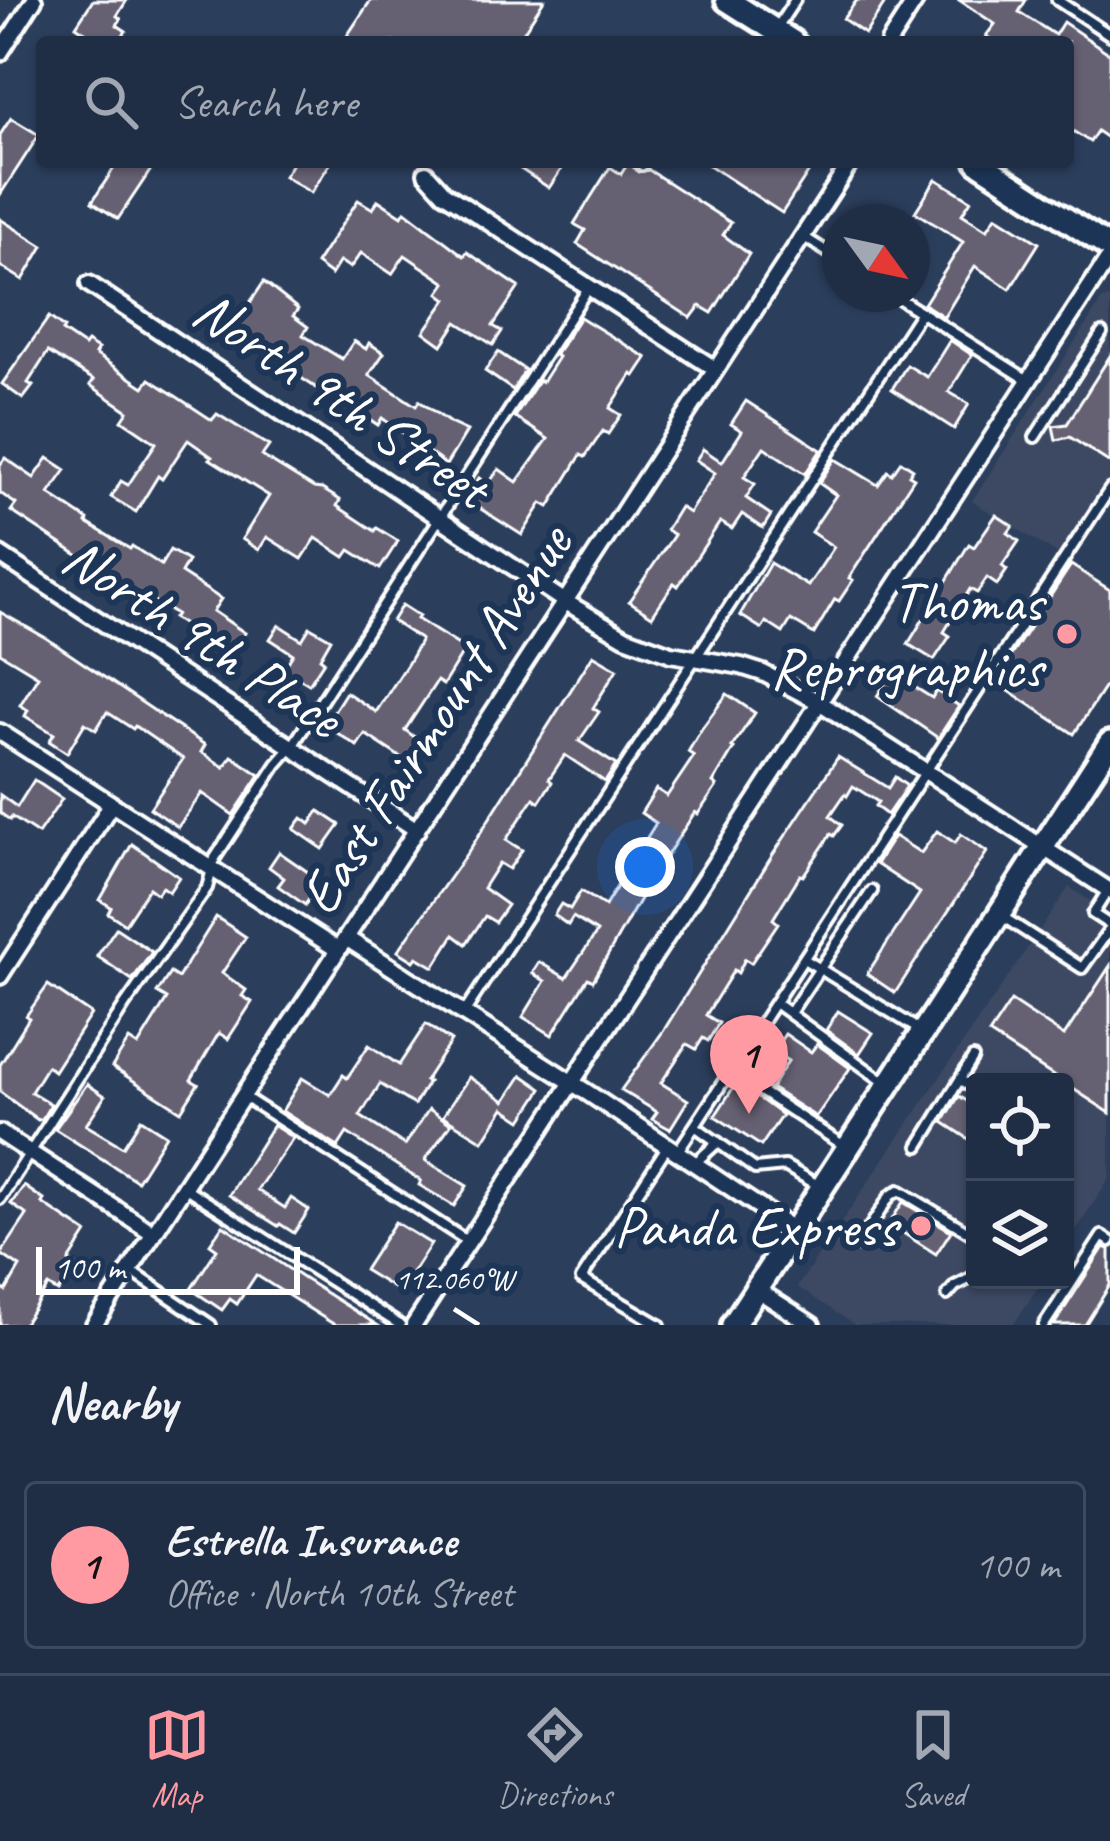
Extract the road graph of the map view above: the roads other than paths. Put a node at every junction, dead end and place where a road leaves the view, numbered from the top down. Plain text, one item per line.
1 (34, 0) edge
2 (728, 0) edge
3 (795, 0) edge
4 (916, 0) edge
5 (1057, 0) edge
6 (1110, 35) edge
7 (784, 36) edge
8 (893, 36) edge
9 (2, 46) edge
10 (847, 168) edge
11 (987, 168) edge
12 (426, 173) dead end
13 (803, 237) junction
14 (822, 249) edge
15 (1110, 252) edge
16 (89, 284) dead end
17 (590, 286) junction
18 (920, 312) joint
19 (1102, 333) dead end
20 (715, 369) junction
21 (1029, 381) junction
22 (1035, 437) dead end
23 (1110, 489) edge
24 (440, 517) junction
25 (0, 555) edge
26 (564, 601) junction
27 (696, 657) junction
28 (820, 702) junction
29 (1, 735) edge
30 (1110, 743) edge
31 (291, 748) junction
32 (927, 774) junction
33 (111, 805) junction
34 (417, 830) junction
35 (1042, 848) junction
36 (212, 868) junction
37 (872, 891) dead end
38 (1109, 891) edge
39 (999, 914) junction
40 (1110, 927) edge
41 (342, 944) junction
42 (804, 959) junction
43 (820, 968) junction
44 (0, 976) edge
45 (776, 1003) junction
46 (464, 1013) junction
47 (790, 1013) junction
48 (922, 1032) junction
49 (743, 1052) junction
50 (974, 1058) dead end
51 (959, 1080) junction
52 (572, 1082) junction
53 (966, 1084) edge
54 (889, 1085) junction
55 (242, 1095) junction
56 (695, 1126) junction
57 (0, 1133) edge
58 (718, 1142) junction
59 (919, 1146) dead end
60 (848, 1148) junction
61 (673, 1149) junction
62 (30, 1153) junction
63 (694, 1164) junction
64 (183, 1186) junction
65 (822, 1188) junction
66 (0, 1199) edge
67 (794, 1230) junction
68 (966, 1231) edge
69 (153, 1233) junction
70 (1110, 1241) edge
71 (468, 1242) junction
72 (858, 1245) dead end
73 (129, 1270) junction
74 (966, 1280) edge
75 (756, 1289) junction
76 (947, 1295) dead end
77 (94, 1325) edge
78 (211, 1325) edge
79 (400, 1325) edge
80 (414, 1325) edge
81 (660, 1325) edge
82 (733, 1325) edge
83 (812, 1325) edge
84 (1045, 1325) edge

1 - 9 street
2 - 7 main road
3 - 7 lane
4 - 8 street
5 - 6 lane
10 - 13 street, East Fairmount Avenue
11 - 15 main road
12 - 17 street
13 - 14 lane
13 - 20 street, East Fairmount Avenue
15 - 21 street
16 - 24 street, North 9th Street
17 - 20 street
17 - 24 lane
18 - 21 lane
18 - 27 lane
19 - 22 lane
20 - 26 street, East Fairmount Avenue
21 - 28 street
23 - 32 lane
24 - 26 street, North 9th Street
24 - 31 lane
25 - 31 street, North 9th Place
26 - 27 street, North 9th Street
26 - 34 street, East Fairmount Avenue
27 - 28 street, North 9th Street
27 - 46 lane
28 - 32 street, North 9th Street
28 - 52 street
29 - 33 street
30 - 35 main road
31 - 34 street, North 9th Place
31 - 36 lane
32 - 35 street, North 9th Street
32 - 42 lane
33 - 36 street
33 - 44 street
34 - 41 street, East Fairmount Avenue
35 - 38 street, North 9th Street
35 - 39 main road
36 - 41 street
36 - 62 lane
37 - 43 lane
38 - 40 lane
39 - 40 lane
39 - 48 main road
41 - 46 street
41 - 55 street, East Fairmount Avenue
42 - 43 lane
42 - 45 lane
43 - 47 lane
43 - 48 lane
45 - 47 lane
45 - 49 lane
46 - 52 street
47 - 54 lane
48 - 54 main road
49 - 56 lane
49 - 60 lane
50 - 51 lane
51 - 53 lane
51 - 59 lane
52 - 61 street
52 - 71 street
54 - 60 main road
55 - 64 street, East Fairmount Avenue
55 - 71 lane
56 - 58 lane
56 - 61 lane
57 - 62 street
58 - 63 lane
58 - 65 lane
60 - 65 main road
61 - 63 street
61 - 81 lane
62 - 66 lane
62 - 69 street
63 - 67 street
64 - 69 street, East Fairmount Avenue
64 - 79 lane
65 - 67 main road
67 - 75 main road
68 - 72 lane
69 - 73 street, East Fairmount Avenue
70 - 84 lane
71 - 80 street
73 - 77 street, East Fairmount Avenue
73 - 78 lane
74 - 76 lane
75 - 82 main road
75 - 83 street

